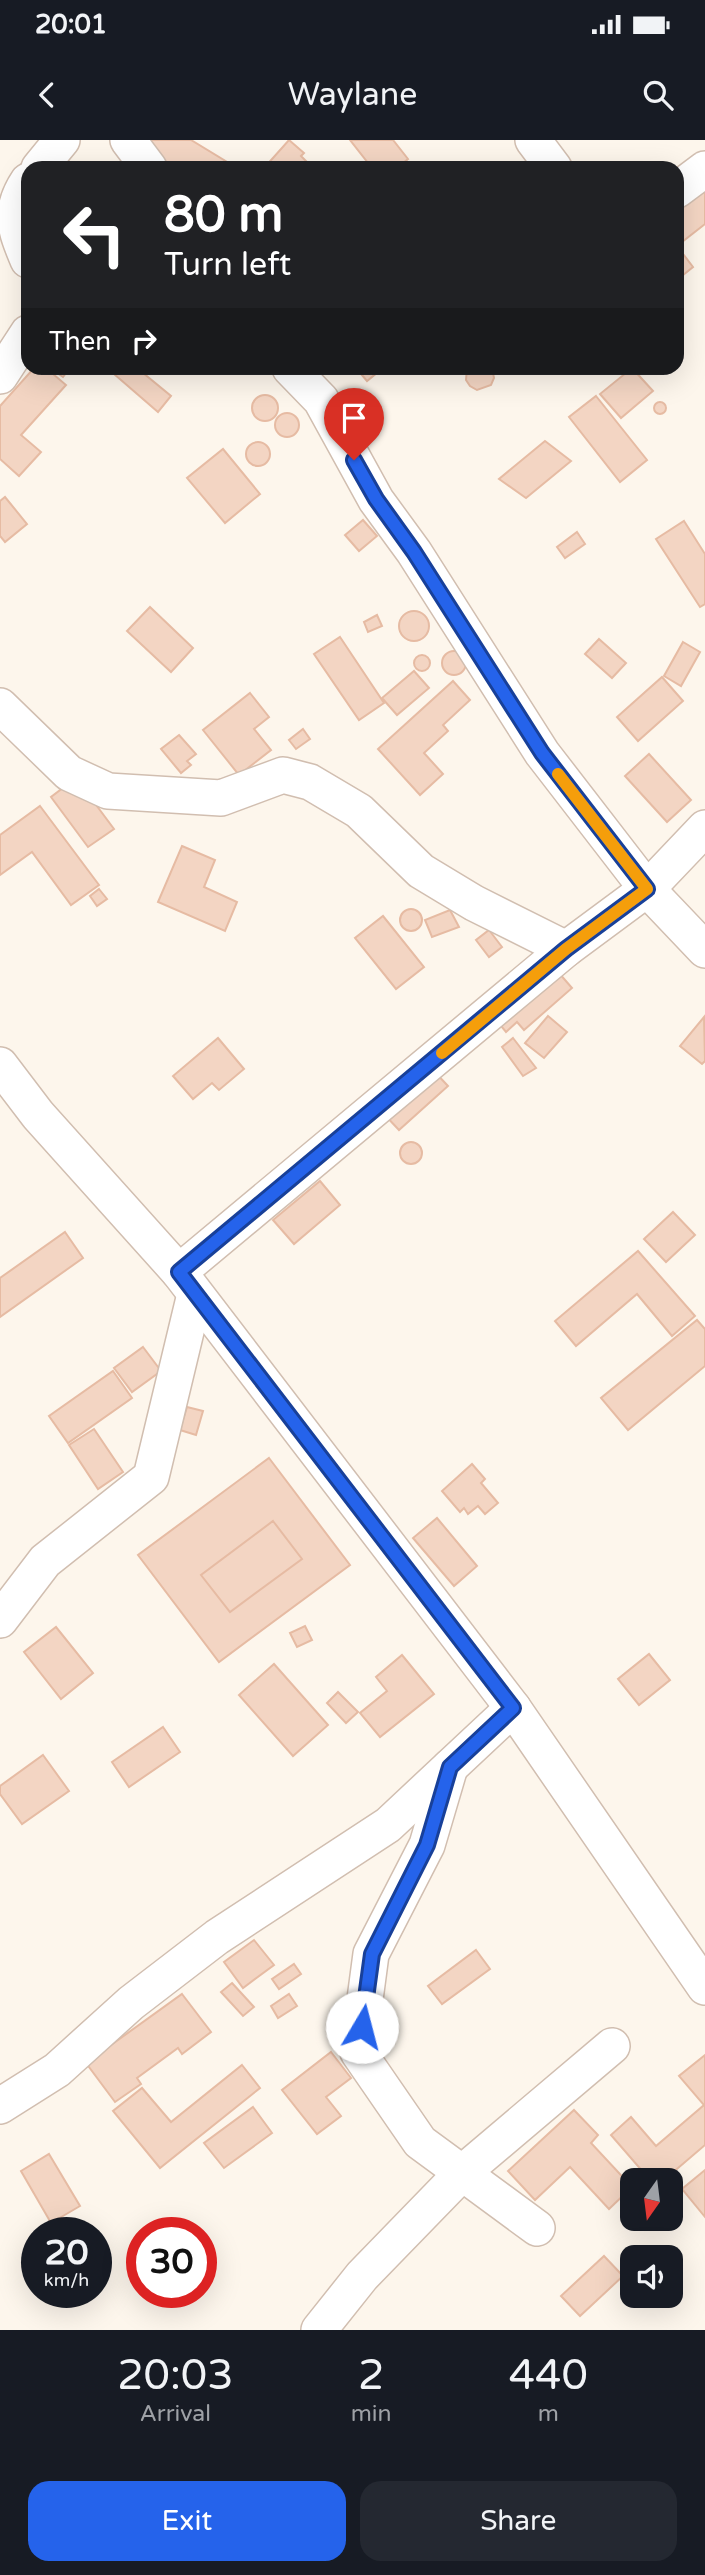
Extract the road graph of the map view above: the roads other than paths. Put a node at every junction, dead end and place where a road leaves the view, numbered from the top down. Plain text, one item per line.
1 (62, 140) edge
2 (128, 140) edge
3 (533, 140) edge
4 (45, 161) edge
5 (144, 161) edge
6 (549, 161) edge
7 (705, 169) edge
8 (684, 185) edge
9 (21, 194) edge
10 (21, 243) edge
11 (21, 344) edge
12 (297, 375) edge
13 (0, 376) edge
14 (0, 706) edge
15 (705, 828) edge
16 (647, 889) junction
17 (566, 949) junction
18 (705, 950) edge
19 (0, 1065) edge
20 (187, 1283) junction
21 (0, 1620) edge
22 (513, 1708) junction
23 (450, 1767) junction
24 (705, 1987) edge
25 (612, 2046) dead end
26 (0, 2106) edge
27 (462, 2172) junction
28 (537, 2228) dead end
29 (319, 2330) edge

1 - 4 street
2 - 5 street
3 - 6 street
7 - 8 street
9 - 10 street
11 - 13 street
12 - 16 street
14 - 17 street
15 - 16 street
16 - 17 street
16 - 18 street
17 - 20 street
19 - 20 street
20 - 21 street
20 - 22 street
22 - 23 street
22 - 24 street
23 - 26 street
23 - 27 street
25 - 27 street
27 - 28 street
27 - 29 street

